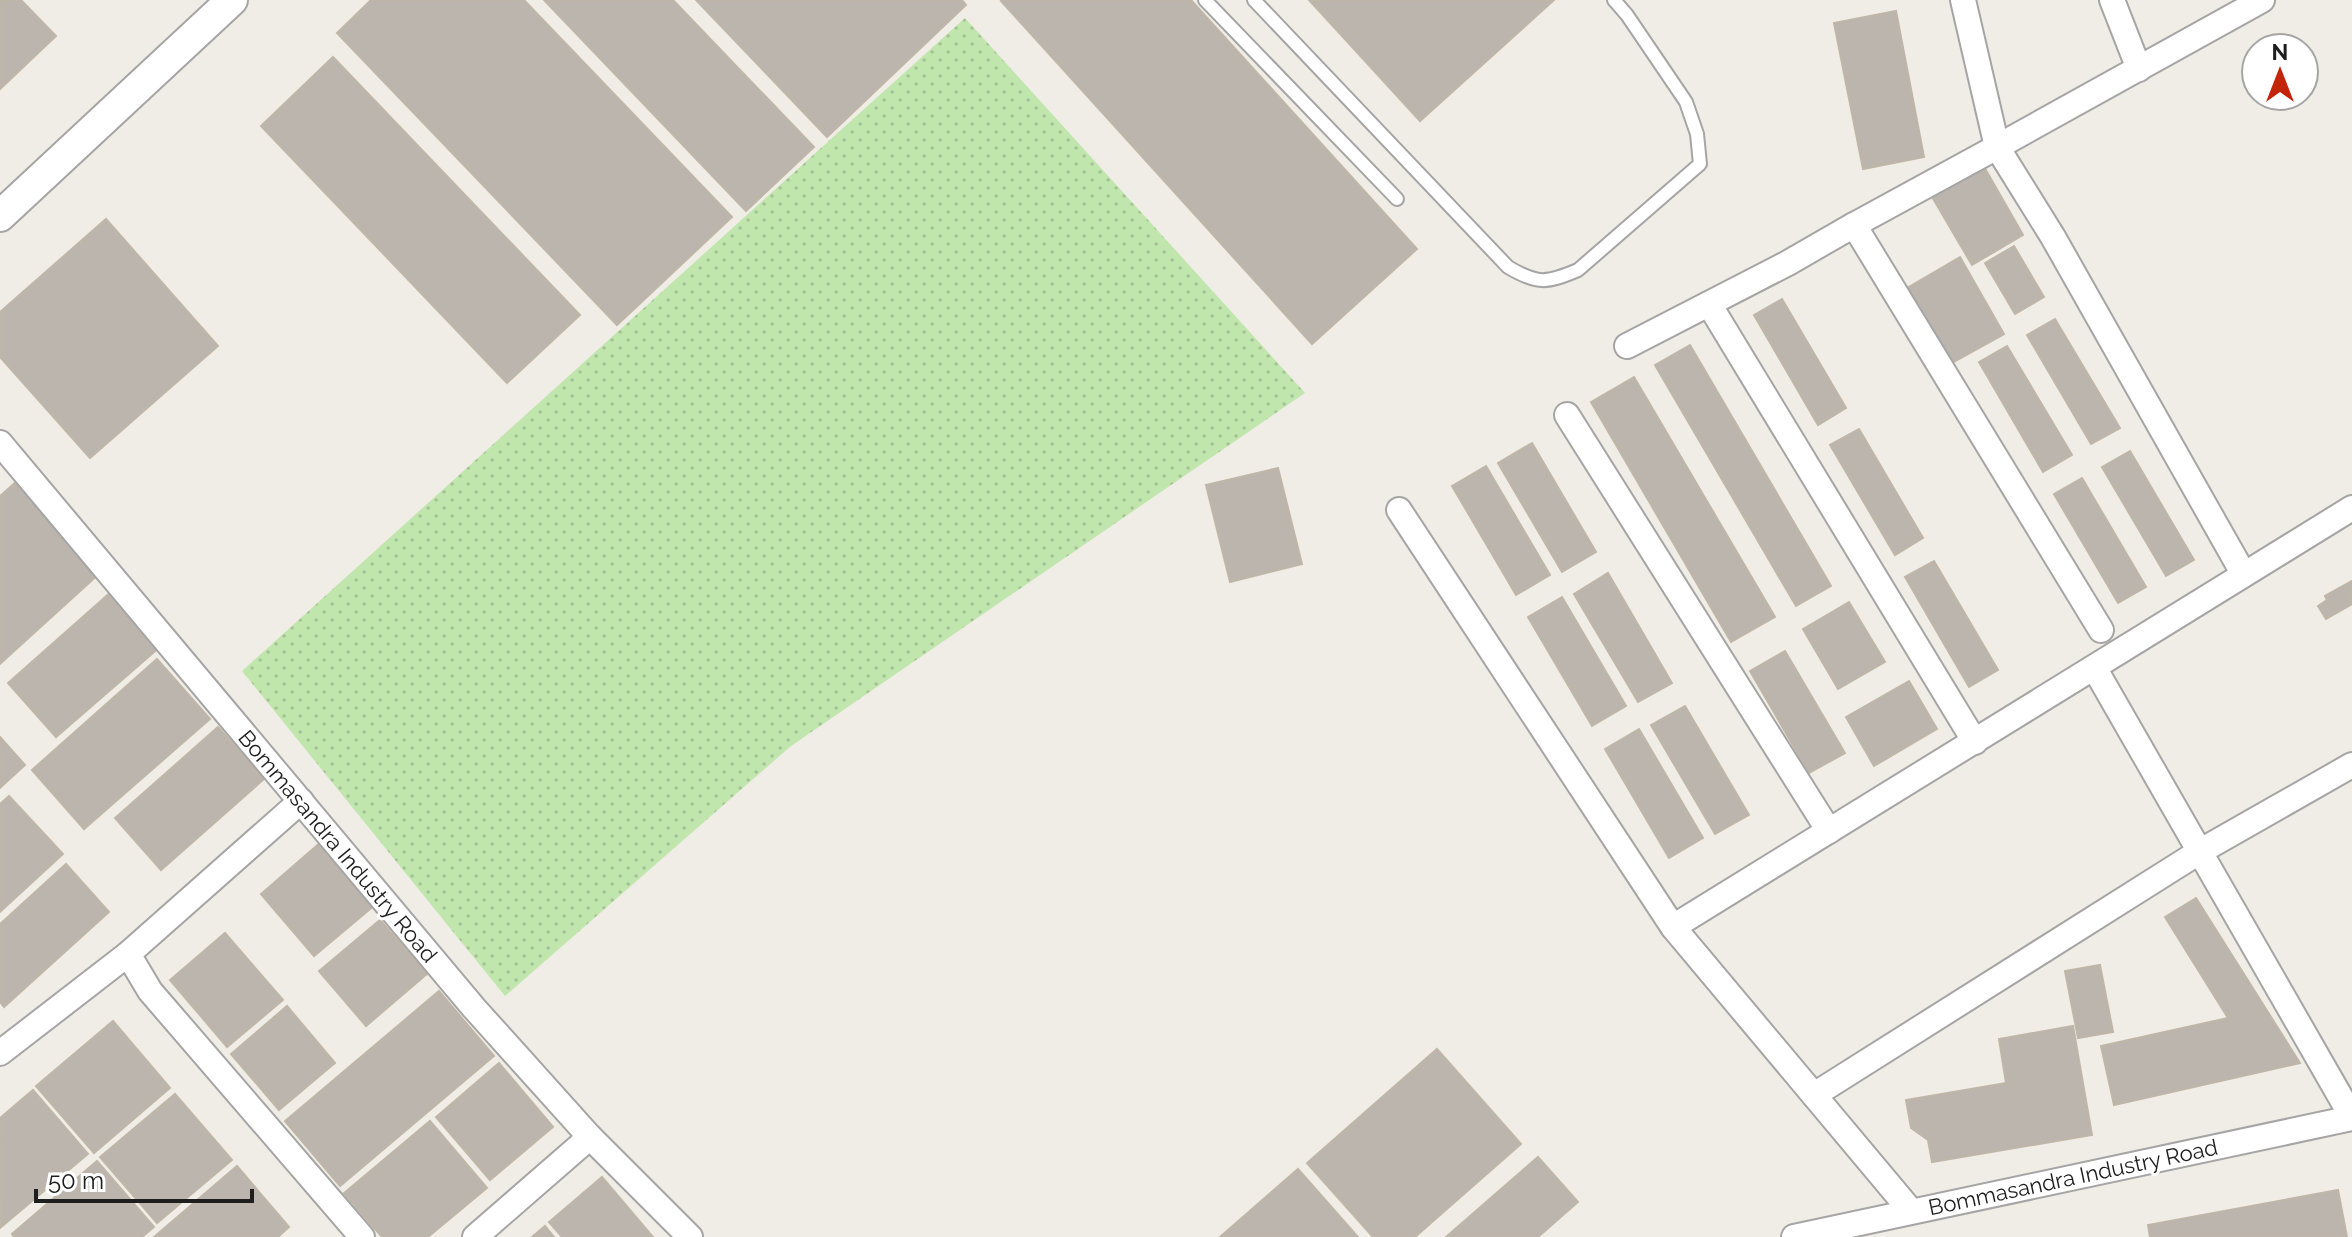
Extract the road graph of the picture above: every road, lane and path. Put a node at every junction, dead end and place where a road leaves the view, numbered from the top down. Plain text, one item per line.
1 (232, 0) edge
2 (1205, 0) edge
3 (1254, 0) edge
4 (1614, 0) edge
5 (1963, 0) edge
6 (2112, 0) edge
7 (2262, 0) edge
8 (2139, 69) junction
9 (1997, 147) junction
10 (1397, 199) dead end
11 (0, 216) edge
12 (1854, 225) junction
13 (1709, 304) junction
14 (1627, 346) dead end
15 (1567, 415) dead end
16 (0, 443) edge
17 (2352, 508) edge
18 (1399, 510) dead end
19 (2243, 573) junction
20 (2101, 630) dead end
21 (2095, 669) junction
22 (1975, 742) junction
23 (2352, 765) edge
24 (301, 801) junction
25 (1829, 831) junction
26 (2199, 852) junction
27 (1673, 927) junction
28 (128, 954) junction
29 (0, 1053) edge
30 (1814, 1095) junction
31 (2352, 1117) edge
32 (590, 1137) junction
33 (1911, 1211) junction
34 (362, 1237) edge
35 (475, 1237) edge
36 (690, 1237) edge
37 (1794, 1237) edge

1 - 11 street
2 - 10 lane
3 - 4 lane
5 - 9 street
6 - 8 street
7 - 8 street
8 - 9 street
9 - 12 street
9 - 19 street
12 - 13 street
12 - 20 street
13 - 14 street
13 - 22 street
15 - 25 street
16 - 24 street, Bommasandra Industry Road
17 - 19 street
18 - 27 street
19 - 21 street
21 - 22 street
21 - 26 street
22 - 25 street
23 - 26 street
24 - 28 street
24 - 32 street, Bommasandra Industry Road
25 - 27 street
26 - 30 street
26 - 31 street
27 - 30 street
28 - 29 street
28 - 34 street
30 - 33 street
31 - 33 street, Bommasandra Industry Road
32 - 35 street
32 - 36 street, Bommasandra Industry Road
33 - 37 street, Bommasandra Industry Road

